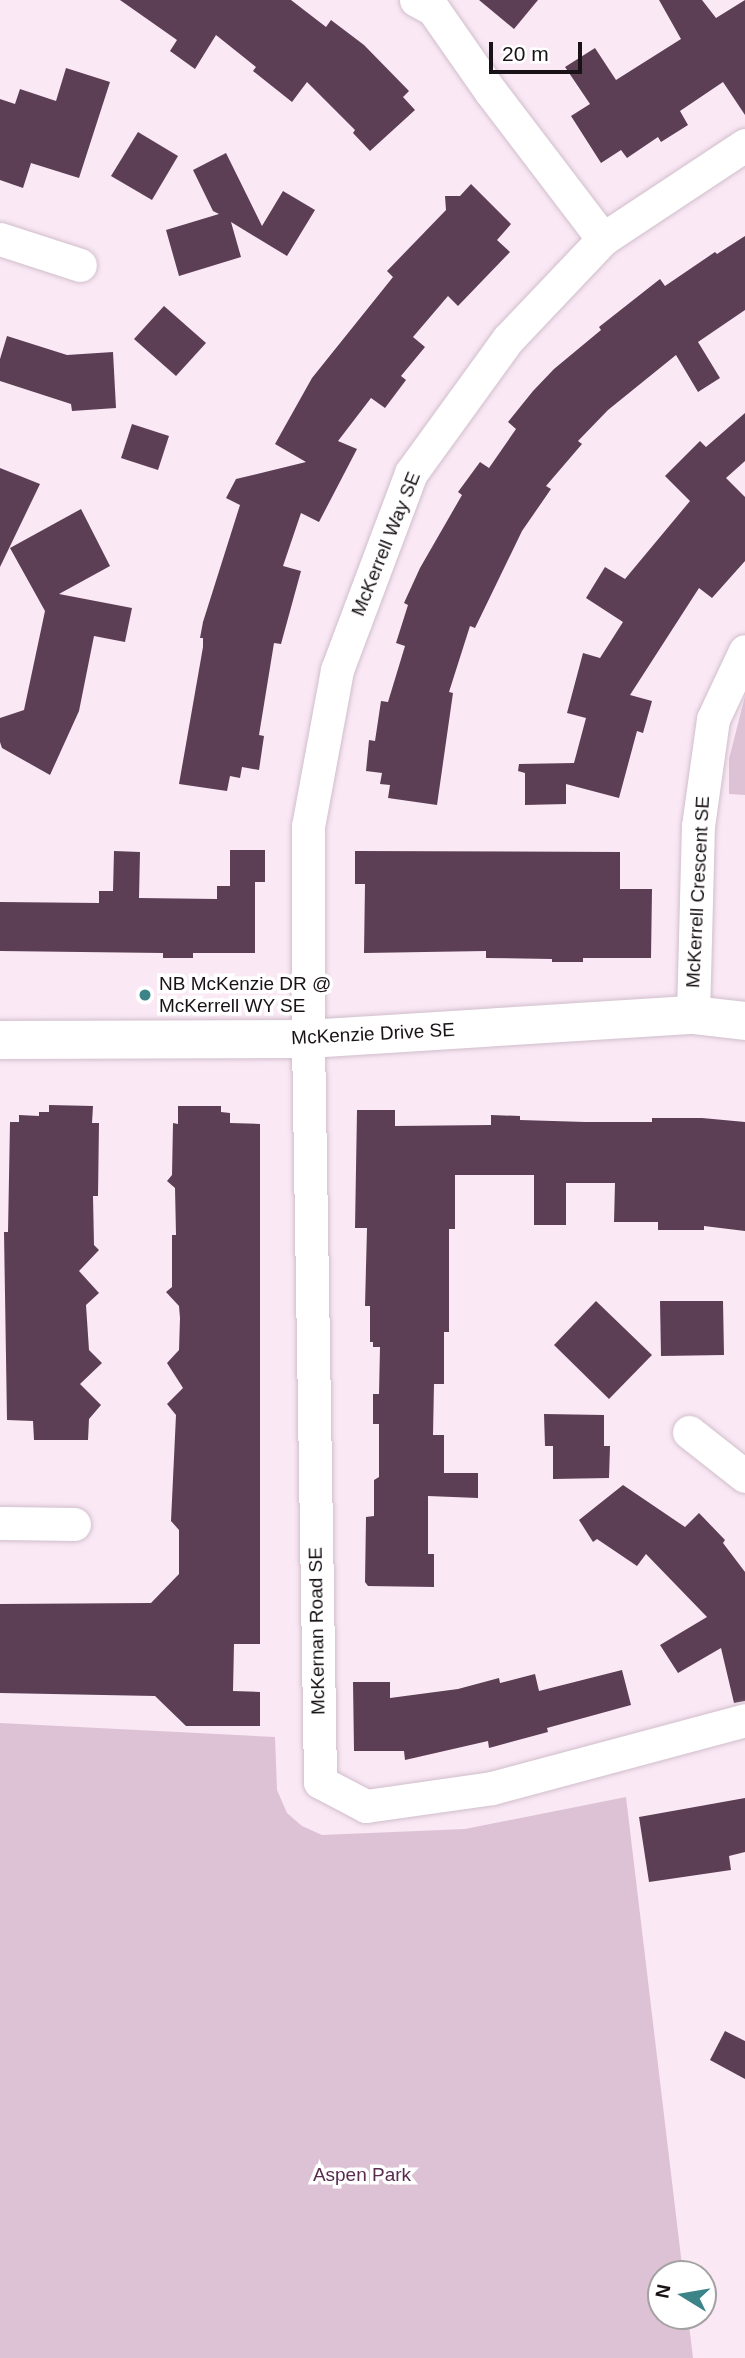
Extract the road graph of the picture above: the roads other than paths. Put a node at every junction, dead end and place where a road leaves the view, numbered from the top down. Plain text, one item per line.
1 (416, 0) edge
2 (745, 145) edge
3 (0, 239) edge
4 (603, 239) junction
5 (80, 265) dead end
6 (745, 651) edge
7 (693, 1015) junction
8 (745, 1021) edge
9 (308, 1039) junction
10 (0, 1040) edge
11 (689, 1432) dead end
12 (745, 1476) edge
13 (0, 1523) edge
14 (74, 1524) dead end
15 (745, 1720) edge

1 - 4 street
2 - 4 street, McKerrell Way SE
3 - 5 street
4 - 9 street, McKerrell Way SE
6 - 7 street, McKerrell Crescent SE
7 - 8 street, McKenzie Drive SE
7 - 9 street, McKenzie Drive SE
9 - 10 street, McKenzie Drive SE
9 - 15 street, McKernan Road SE
11 - 12 street
13 - 14 street

